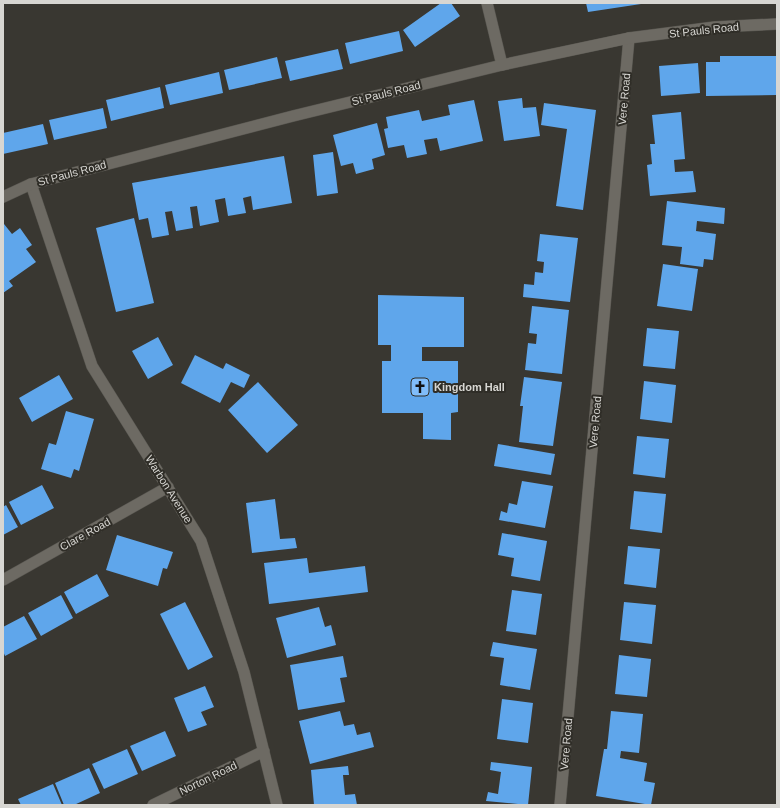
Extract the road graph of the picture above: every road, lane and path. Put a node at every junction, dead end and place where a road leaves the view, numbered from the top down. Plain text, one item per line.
1 (487, 3) edge
2 (777, 24) edge
3 (629, 38) junction
4 (502, 65) junction
5 (30, 184) junction
6 (3, 197) edge
7 (168, 487) junction
8 (3, 580) edge
9 (264, 751) junction
10 (153, 805) edge
11 (277, 805) edge
12 (560, 805) edge

1 - 4 street
2 - 3 street, St Pauls Road
3 - 4 street, St Pauls Road
3 - 12 street, Vere Road
4 - 5 street, St Pauls Road
5 - 6 street, St Pauls Road
5 - 7 street, Warbon Avenue
7 - 8 street, Clare Road
7 - 9 street, Warbon Avenue
9 - 10 street, Norton Road
9 - 11 street, Warbon Avenue

